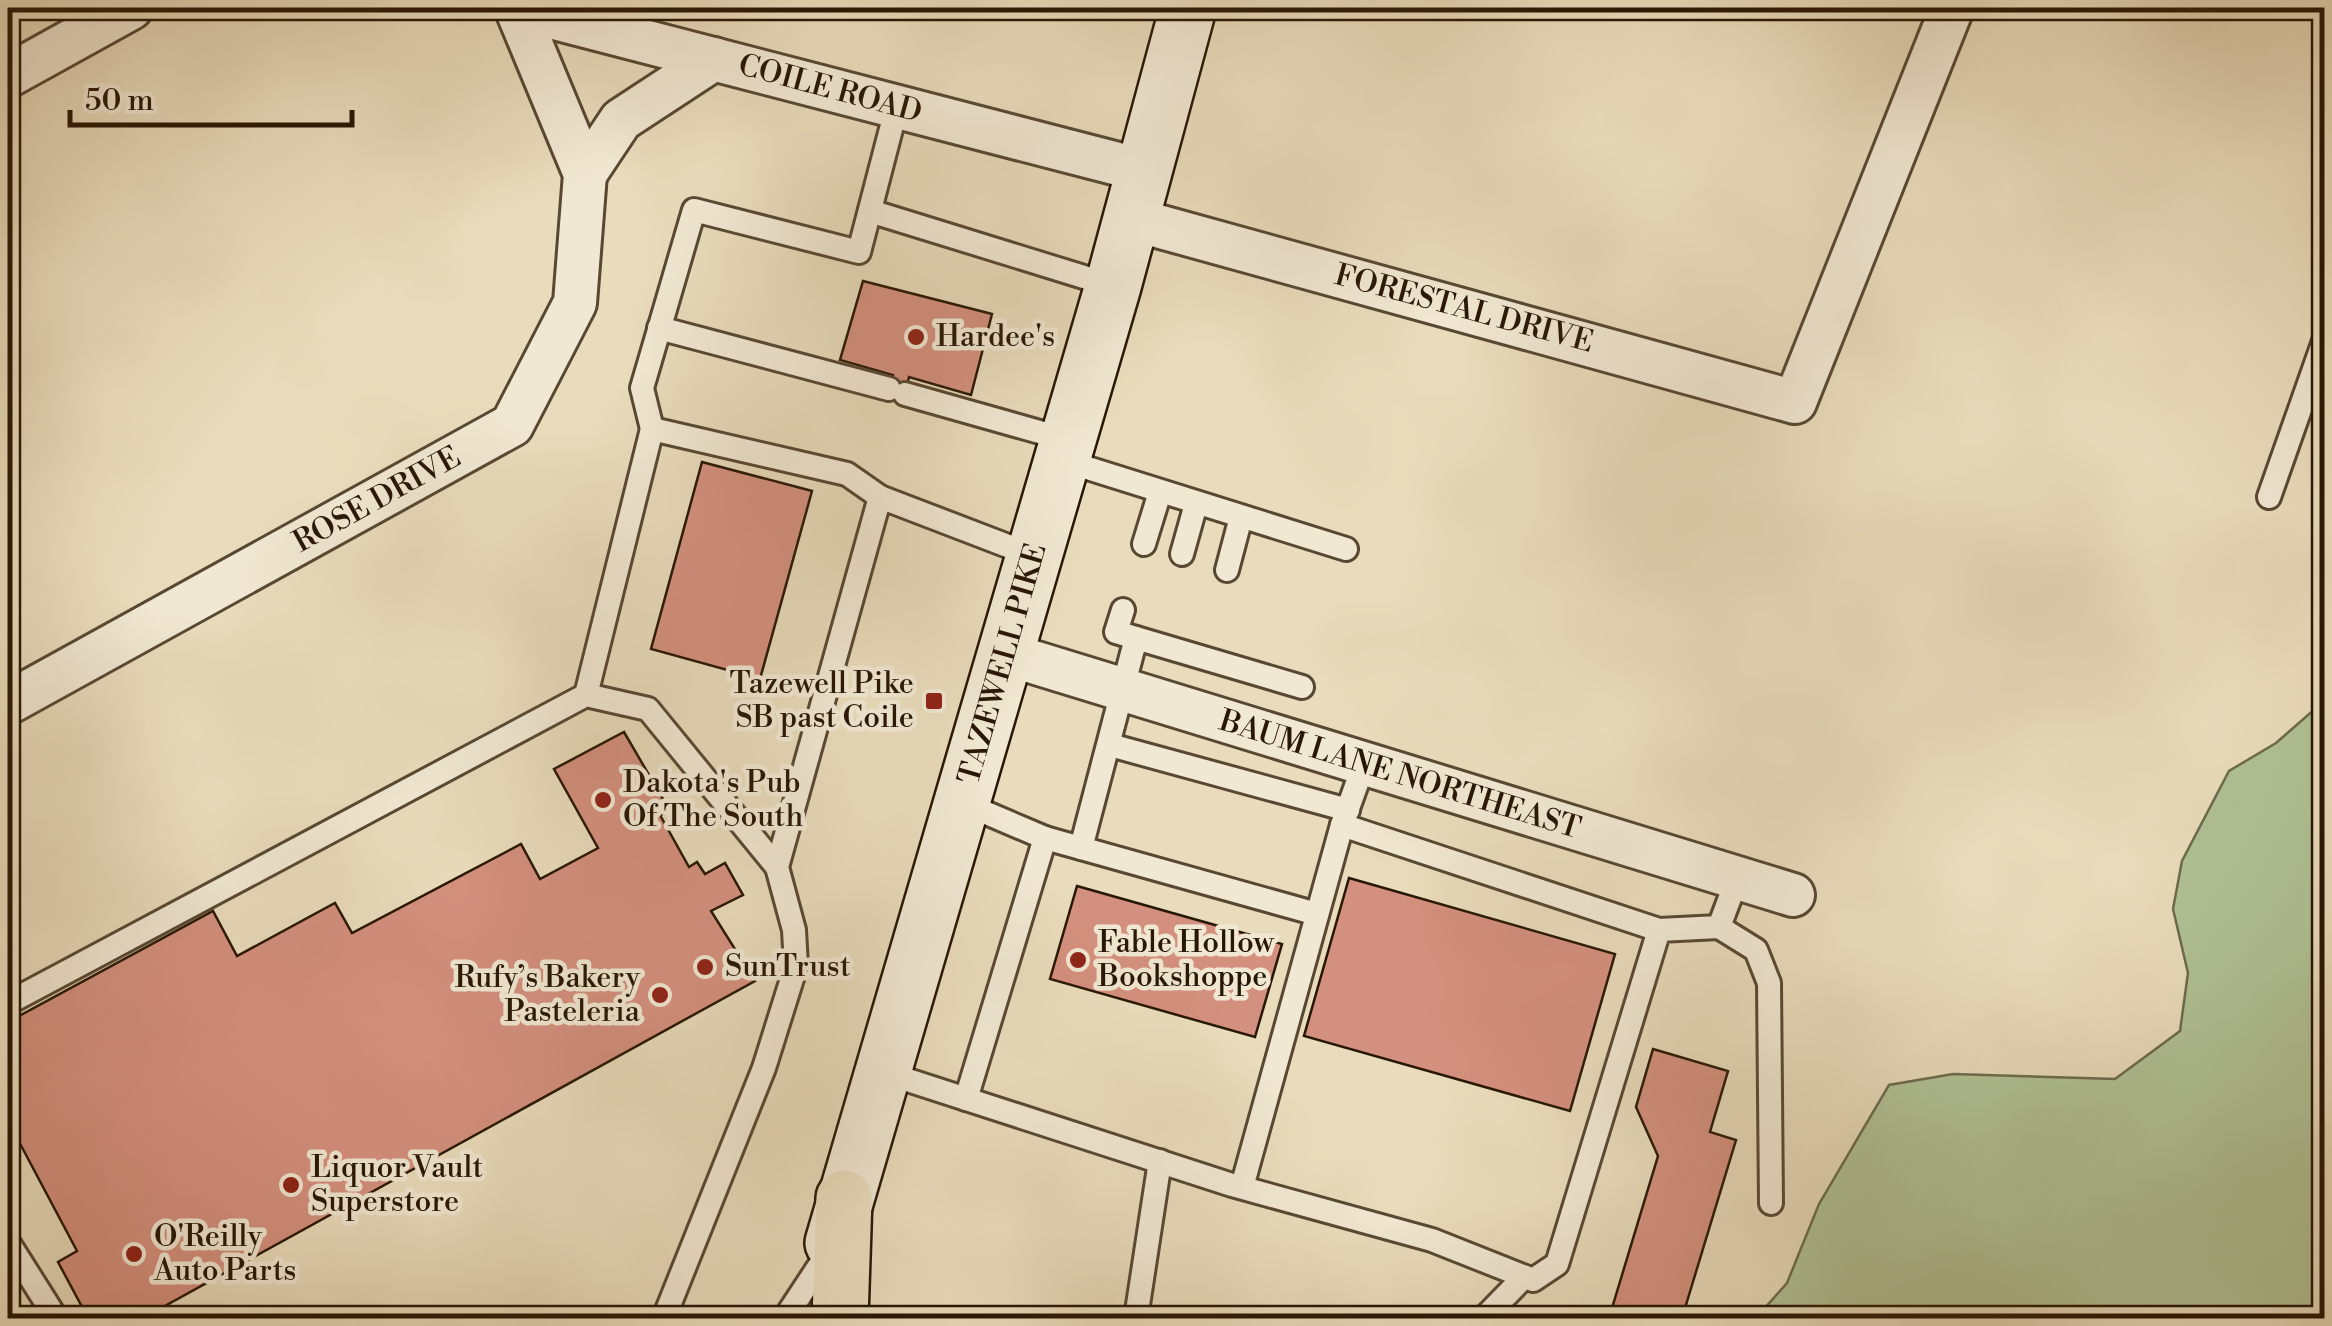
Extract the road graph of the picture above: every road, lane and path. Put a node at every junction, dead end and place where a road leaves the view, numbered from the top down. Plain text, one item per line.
1 (131, 8) edge
2 (1188, 8) edge
3 (1952, 8) edge
4 (517, 9) edge
5 (714, 59) junction
6 (8, 76) edge
7 (897, 106) junction
8 (585, 174) junction
9 (1138, 195) junction
10 (870, 211) junction
11 (1113, 286) junction
12 (660, 328) junction
13 (2324, 341) edge
14 (652, 429) junction
15 (1065, 450) junction
16 (1160, 492) junction
17 (880, 497) junction
18 (2269, 497) dead end
19 (1196, 504) junction
20 (1241, 517) junction
21 (1144, 544) dead end
22 (1346, 548) dead end
23 (1182, 554) dead end
24 (1034, 556) junction
25 (1227, 570) dead end
26 (1123, 610) dead end
27 (1152, 635) junction
28 (1007, 654) junction
29 (1302, 688) dead end
30 (1122, 690) junction
31 (586, 694) junction
32 (8, 703) edge
33 (1110, 744) junction
34 (1364, 764) junction
35 (963, 803) junction
36 (1345, 817) junction
37 (1045, 838) junction
38 (1081, 848) junction
39 (777, 867) junction
40 (1738, 879) junction
41 (1793, 896) dead end
42 (1318, 914) junction
43 (1719, 926) junction
44 (1660, 930) junction
45 (8, 1003) edge
46 (884, 1072) junction
47 (966, 1099) junction
48 (1160, 1161) junction
49 (1242, 1187) junction
50 (1772, 1203) dead end
51 (838, 1222) junction
52 (8, 1242) edge
53 (1524, 1277) junction
54 (56, 1318) edge
55 (664, 1318) edge
56 (785, 1318) edge
57 (814, 1318) edge
58 (840, 1318) edge
59 (1136, 1318) edge
60 (1484, 1318) edge

1 - 6 street
2 - 9 main road, TAZEWELL PIKE
3 - 9 street, FORESTAL DRIVE
4 - 5 street, COILE ROAD
4 - 8 street, ROSE DRIVE
5 - 7 street, COILE ROAD
5 - 8 street, ROSE DRIVE
7 - 9 street, COILE ROAD
7 - 10 lane
8 - 32 street, ROSE DRIVE
9 - 11 main road, TAZEWELL PIKE
10 - 11 lane
10 - 12 lane
11 - 15 main road, TAZEWELL PIKE
12 - 14 lane
12 - 15 lane
13 - 18 lane
14 - 17 lane
14 - 31 lane
15 - 16 lane
15 - 24 main road, TAZEWELL PIKE
16 - 19 lane
16 - 21 lane
17 - 24 lane
17 - 39 lane
19 - 20 lane
19 - 23 lane
20 - 22 lane
20 - 25 lane
24 - 28 main road, TAZEWELL PIKE
26 - 27 lane
27 - 29 lane
27 - 30 lane
28 - 30 street, BAUM LANE NORTHEAST
28 - 35 main road, TAZEWELL PIKE
30 - 33 lane
30 - 34 street, BAUM LANE NORTHEAST
31 - 39 lane
31 - 45 lane
33 - 36 lane
33 - 38 lane
34 - 36 lane
34 - 40 street, BAUM LANE NORTHEAST
35 - 37 lane
35 - 46 main road, TAZEWELL PIKE
36 - 42 lane
36 - 44 lane
37 - 38 lane
37 - 47 lane
38 - 42 lane
39 - 55 lane
40 - 41 street, BAUM LANE NORTHEAST
40 - 43 lane
42 - 49 lane
43 - 44 lane
43 - 50 lane
44 - 53 lane
46 - 47 lane
46 - 51 main road, TAZEWELL PIKE
47 - 48 lane
48 - 49 lane
48 - 59 lane
49 - 53 lane
51 - 56 lane
51 - 57 main road, TAZEWELL PIKE
51 - 58 main road
52 - 54 lane
53 - 60 lane

